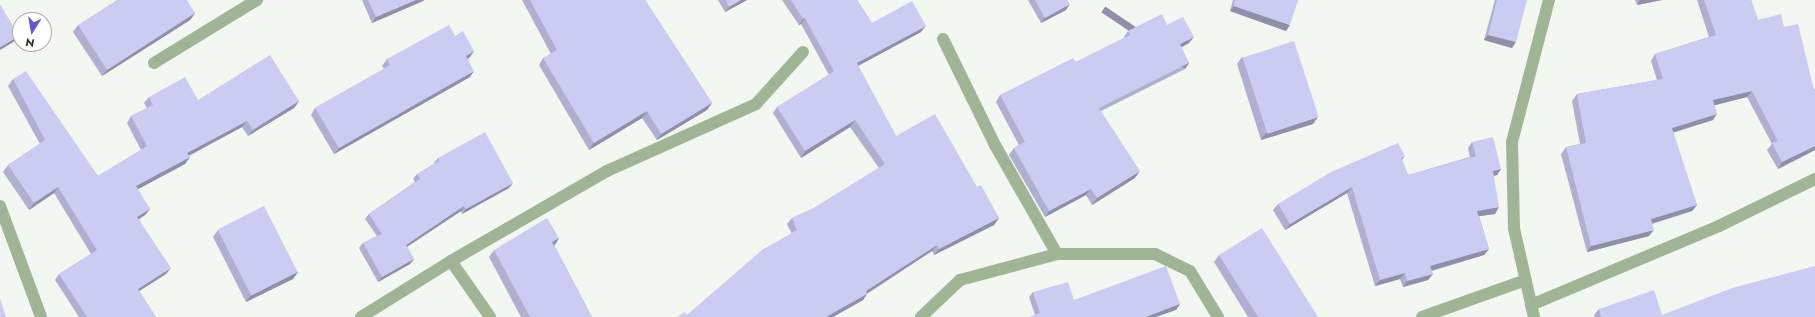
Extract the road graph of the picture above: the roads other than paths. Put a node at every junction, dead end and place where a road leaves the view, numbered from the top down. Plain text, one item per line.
1 (257, 0) edge
2 (1549, 0) edge
3 (943, 39) dead end
4 (803, 52) dead end
5 (154, 63) dead end
6 (1815, 179) edge
7 (0, 206) edge
8 (1057, 254) junction
9 (451, 260) junction
10 (1526, 280) junction
11 (1531, 305) junction
12 (41, 317) edge
13 (361, 317) edge
14 (490, 317) edge
15 (921, 317) edge
16 (1218, 317) edge
17 (1422, 317) edge
18 (1534, 317) edge

1 - 5 street
2 - 10 street
3 - 8 street
4 - 9 street
6 - 11 street
7 - 12 street
8 - 15 street
8 - 16 street
9 - 13 street
9 - 14 street
10 - 11 street
10 - 17 street
11 - 18 street

